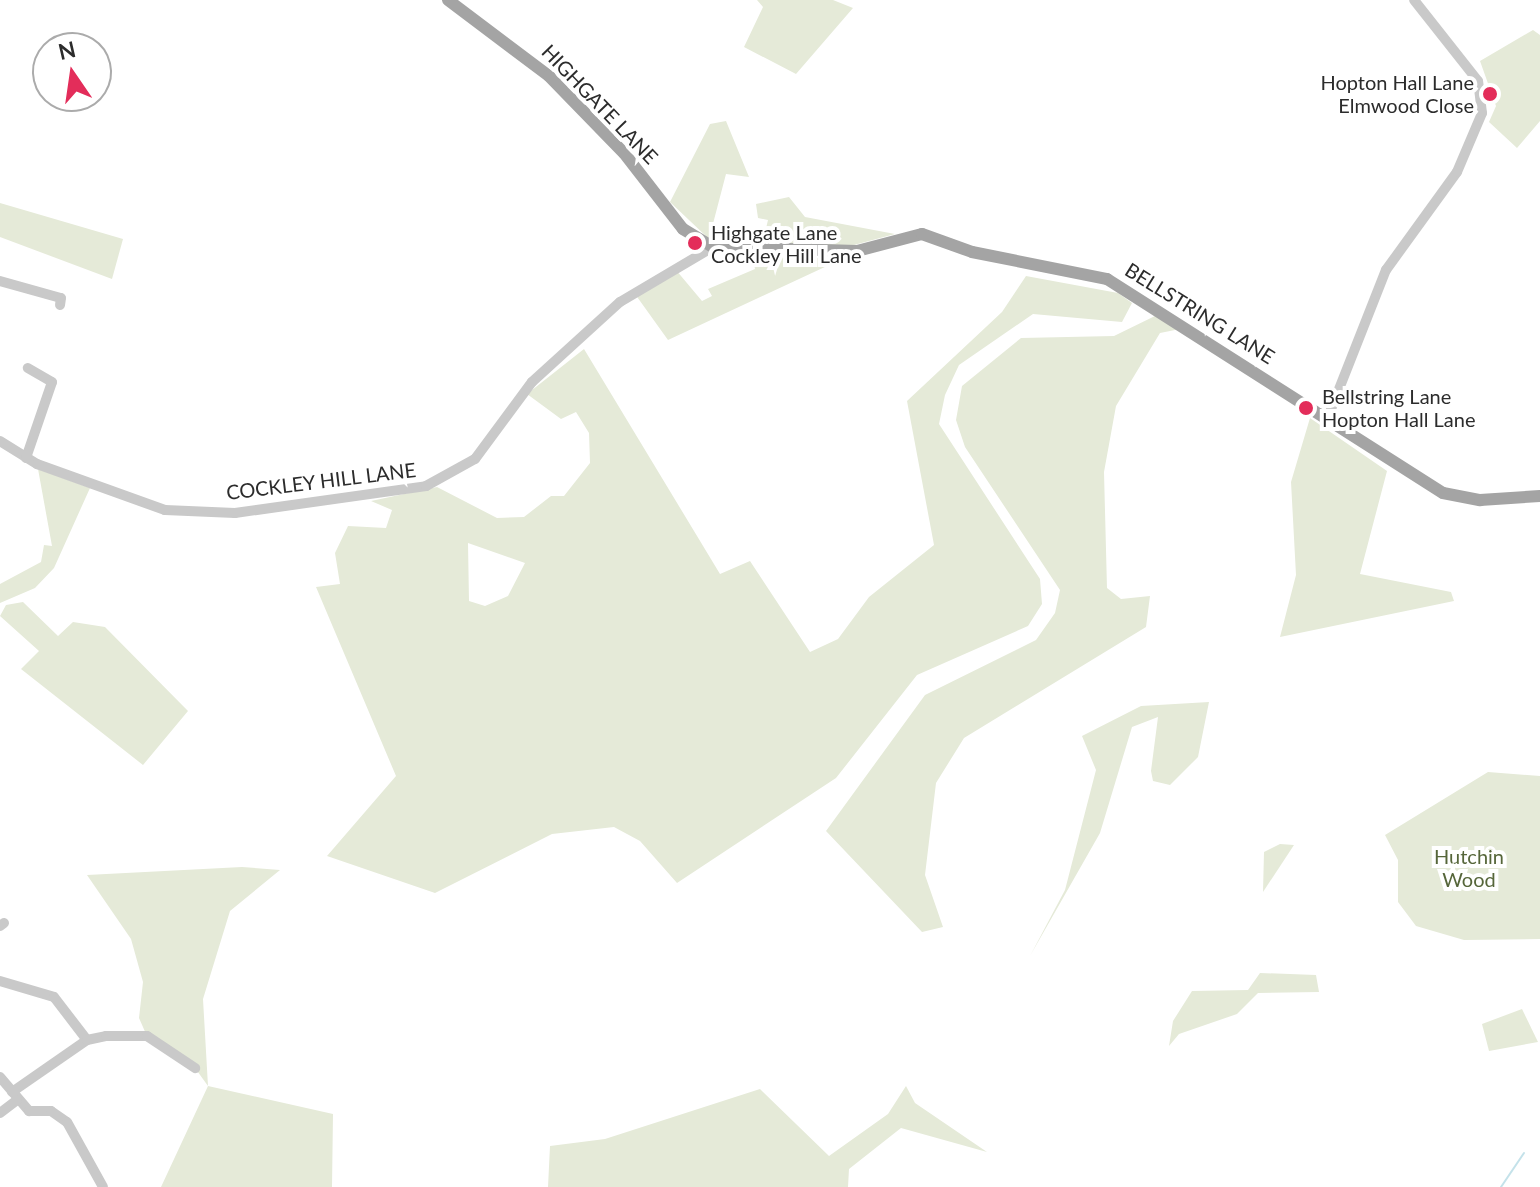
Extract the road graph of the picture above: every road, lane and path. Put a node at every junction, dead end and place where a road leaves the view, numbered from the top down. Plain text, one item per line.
1 (448, 0) edge
2 (1414, 0) edge
3 (713, 247) junction
4 (0, 281) edge
5 (60, 305) dead end
6 (28, 368) dead end
7 (1328, 417) junction
8 (0, 441) edge
9 (26, 458) junction
10 (1540, 496) edge
11 (0, 981) edge
12 (87, 1040) junction
13 (195, 1068) dead end
14 (0, 1077) edge
15 (15, 1096) junction
16 (0, 1113) edge
17 (103, 1187) edge

1 - 3 main road, HIGHGATE LANE
2 - 7 street
3 - 7 main road, BELLSTRING LANE
3 - 9 street, COCKLEY HILL LANE
4 - 5 street
6 - 9 street
7 - 10 main road, BELLSTRING LANE
8 - 9 street, COCKLEY HILL LANE
11 - 12 street
12 - 13 street
12 - 15 street
14 - 15 street
15 - 16 street
15 - 17 street

